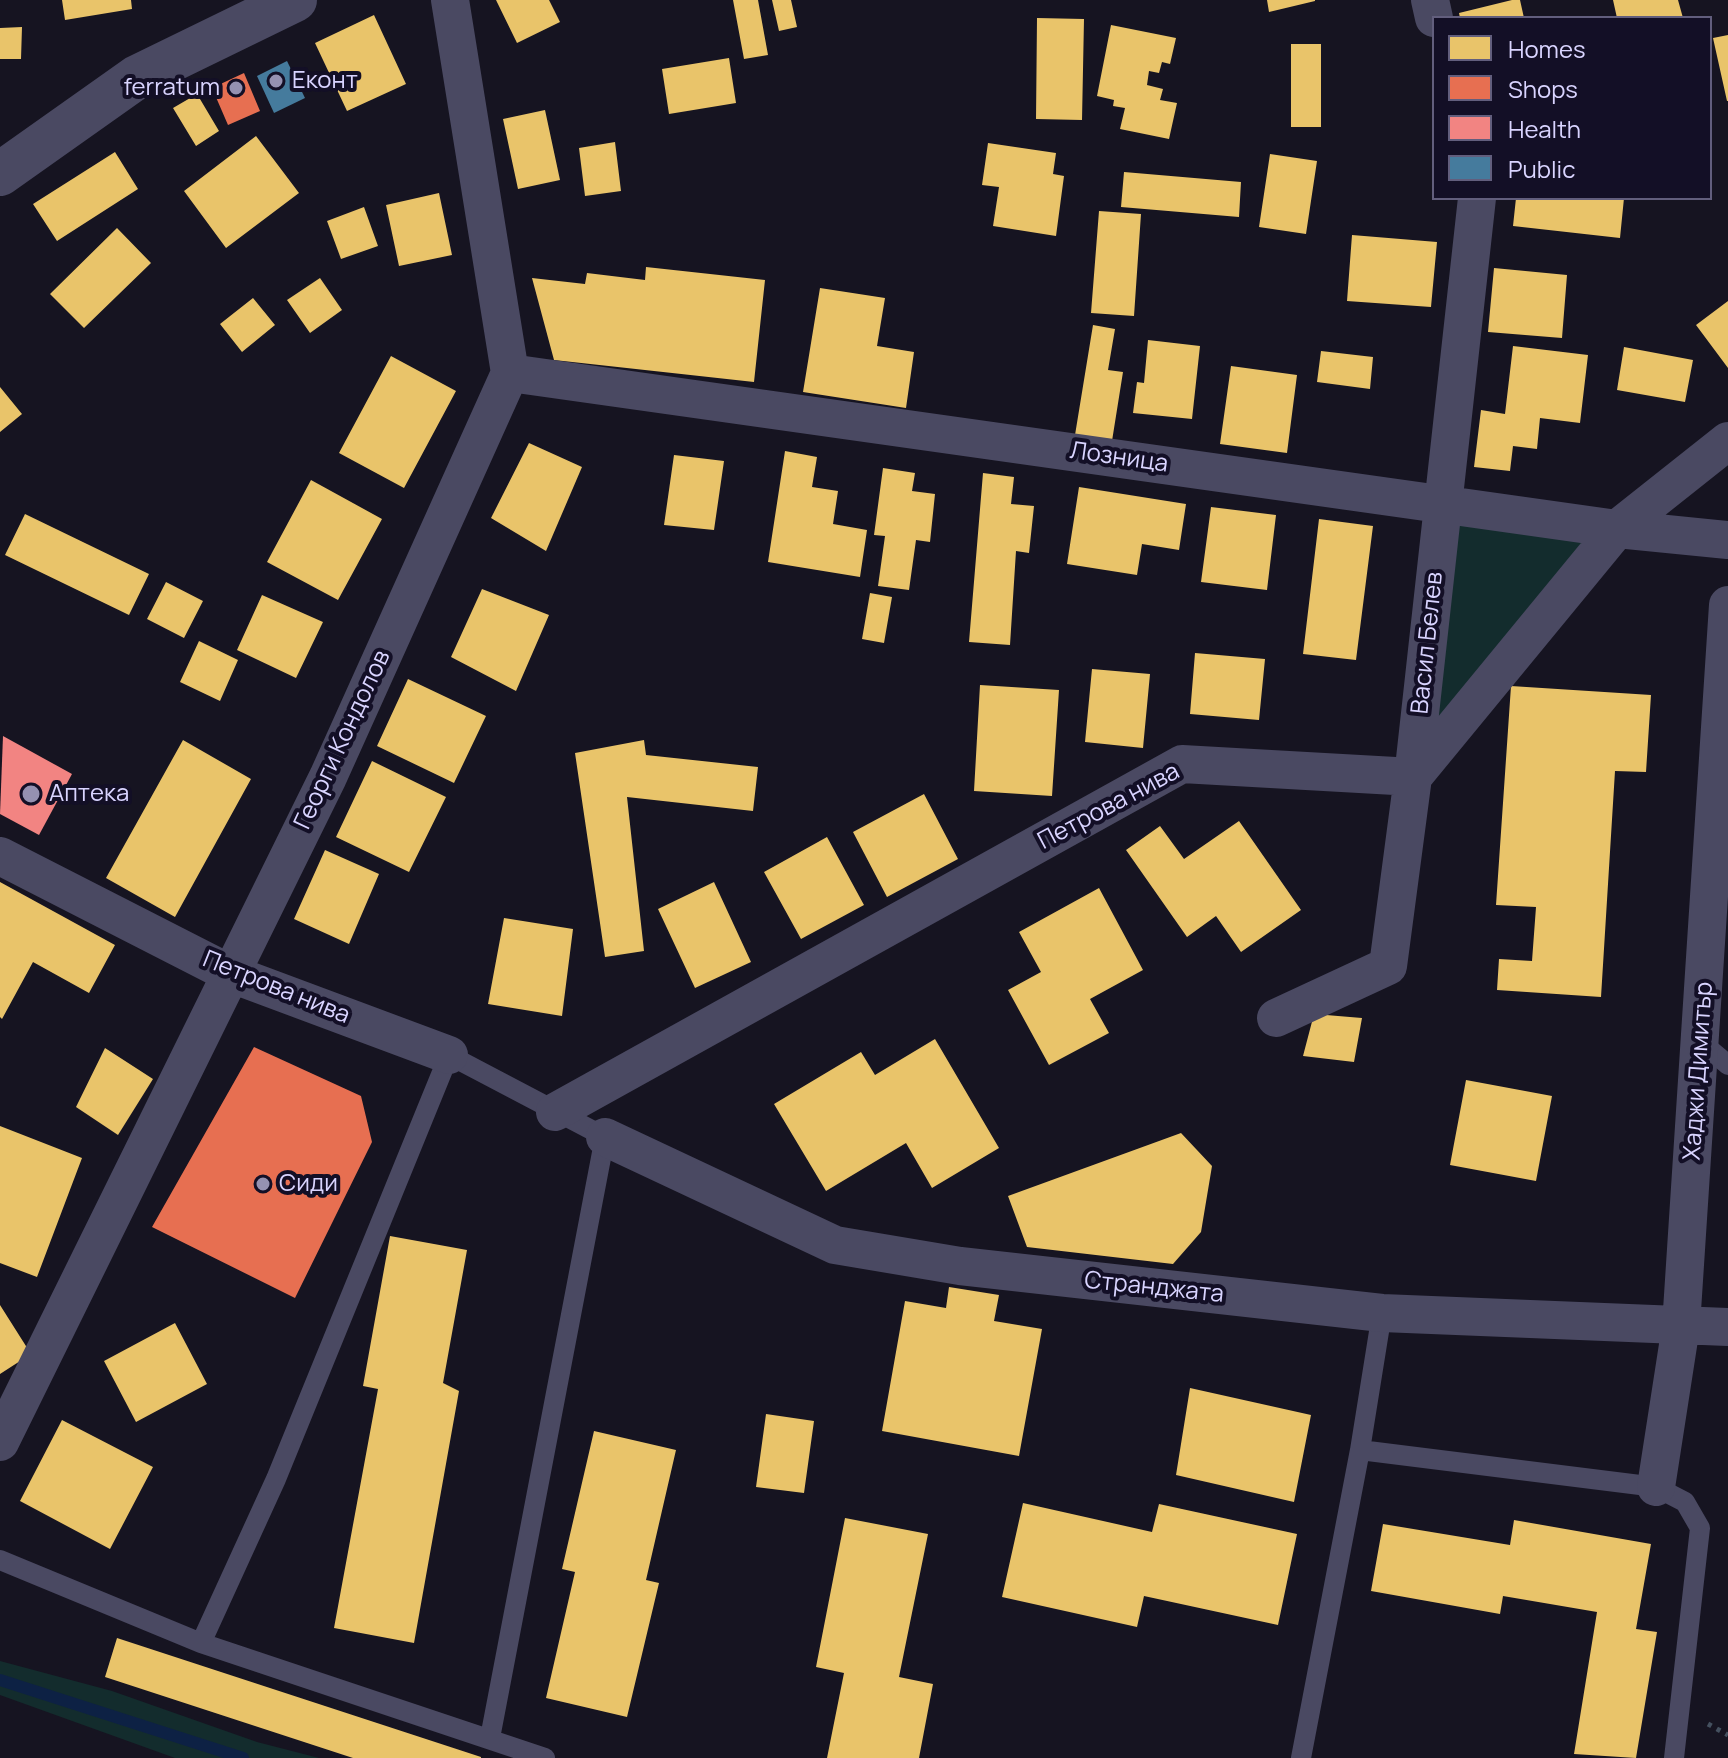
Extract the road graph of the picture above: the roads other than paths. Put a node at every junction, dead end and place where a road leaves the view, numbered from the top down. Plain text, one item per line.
1 (295, 0) edge
2 (450, 0) edge
3 (0, 174) edge
4 (1477, 200) edge
5 (510, 373) junction
6 (1728, 441) edge
7 (1444, 503) junction
8 (1617, 529) junction
9 (1728, 540) edge
10 (1728, 605) edge
11 (1723, 772) edge
12 (1413, 777) junction
13 (0, 856) edge
14 (229, 973) junction
15 (1276, 1018) dead end
16 (1715, 1054) edge
17 (449, 1055) junction
18 (555, 1112) junction
19 (605, 1137) junction
20 (1382, 1313) junction
21 (1681, 1326) junction
22 (1728, 1327) edge
23 (0, 1442) edge
24 (1360, 1450) junction
25 (1656, 1487) junction
26 (0, 1560) edge
27 (201, 1643) junction
28 (490, 1738) junction
29 (545, 1758) edge
30 (1301, 1758) edge
31 (1674, 1758) edge

1 - 3 street
2 - 5 street
4 - 7 street, Васил Белев
5 - 7 street, Лозница
5 - 14 street, Георги Кондолов
6 - 8 street
7 - 8 street, Лозница
7 - 12 street, Васил Белев
8 - 9 street, Лозница
8 - 12 street
10 - 11 street, Хаджи Димитър
11 - 16 street, Хаджи Димитър
12 - 15 street, Васил Белев
12 - 18 street, Петрова нива
13 - 14 street, Петрова нива
14 - 17 street, Петрова нива
14 - 23 street, Георги Кондолов
16 - 21 street, Хаджи Димитър
17 - 18 lane, Петрова нива
17 - 27 lane
18 - 19 lane, Петрова нива
19 - 20 street, Странджата
19 - 28 lane
20 - 21 street, Странджата
20 - 24 lane
21 - 22 street, Странджата
21 - 25 street, Хаджи Димитър
24 - 25 lane
24 - 30 lane
25 - 31 lane
26 - 27 lane
27 - 28 lane
28 - 29 lane

